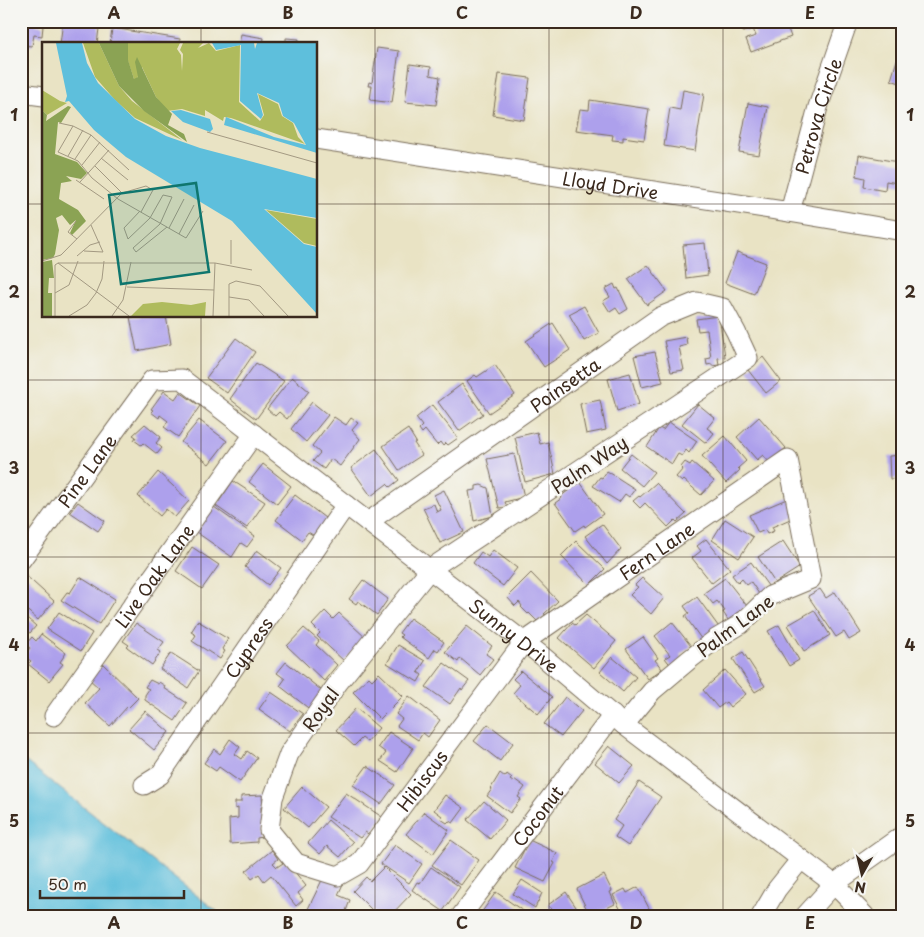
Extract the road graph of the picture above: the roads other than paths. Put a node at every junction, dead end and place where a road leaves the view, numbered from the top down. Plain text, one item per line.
1 (848, 21) edge
2 (21, 93) edge
3 (42, 96) edge
4 (318, 139) edge
5 (790, 212) junction
6 (903, 231) edge
7 (748, 358) joint
8 (152, 380) joint
9 (254, 434) junction
10 (788, 460) joint
11 (346, 505) junction
12 (368, 522) junction
13 (21, 560) edge
14 (430, 569) junction
15 (524, 642) junction
16 (54, 716) dead end
17 (618, 720) junction
18 (144, 785) dead end
19 (903, 835) edge
20 (801, 859) junction
21 (296, 863) joint
22 (834, 884) junction
23 (461, 916) edge
24 (761, 916) edge
25 (805, 916) edge
26 (865, 916) edge

1 - 5 street, Petrova Circle
2 - 3 street
4 - 5 street, Lloyd Drive
5 - 6 street, Lloyd Drive
7 - 12 street, Poinsetta
7 - 14 street, Palm Way
8 - 9 street, Sunny Drive
8 - 13 street, Pine Lane
9 - 11 street, Sunny Drive
9 - 16 street, Live Oak Lane
10 - 15 street, Fern Lane
10 - 17 street, Palm Lane
11 - 12 street, Sunny Drive
11 - 18 street, Cypress
12 - 14 street, Sunny Drive
14 - 15 street, Sunny Drive
14 - 21 street, Royal
15 - 17 street, Sunny Drive
15 - 21 street, Hibiscus
17 - 20 street, Sunny Drive
17 - 23 street, Coconut
19 - 22 street
20 - 22 street, Sunny Drive
20 - 24 street
22 - 25 street
22 - 26 street, Sunny Drive

